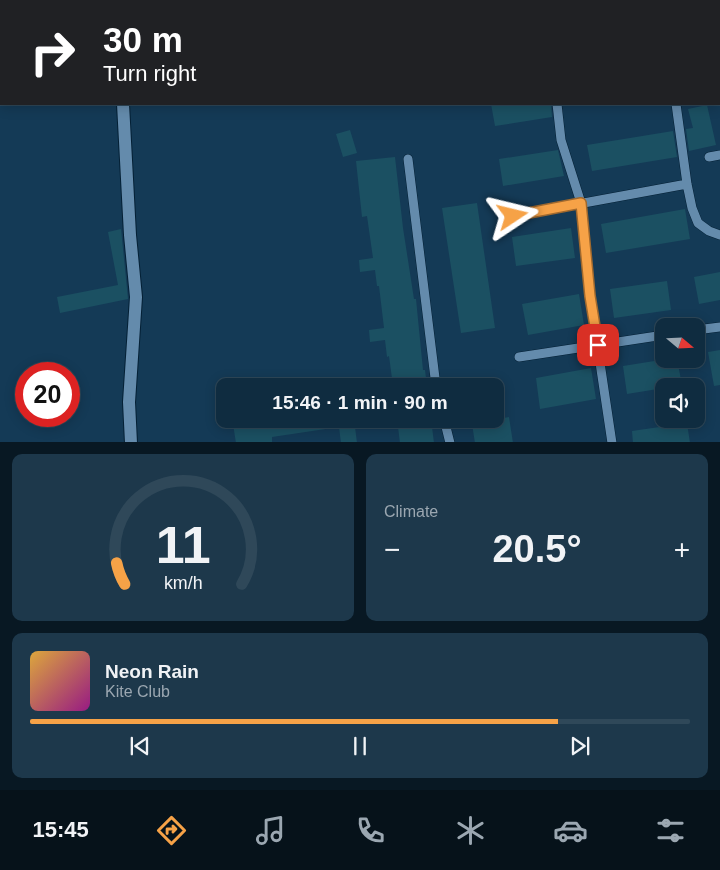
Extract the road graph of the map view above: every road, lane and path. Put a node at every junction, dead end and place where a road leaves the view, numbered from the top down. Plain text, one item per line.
1 (123, 105) edge
2 (557, 105) edge
3 (676, 105) edge
4 (720, 155) edge
5 (709, 157) dead end
6 (408, 159) dead end
7 (687, 184) junction
8 (581, 203) junction
9 (513, 216) dead end
10 (720, 235) edge
11 (720, 326) edge
12 (705, 328) edge
13 (655, 336) edge
14 (598, 345) junction
15 (519, 357) dead end
16 (435, 378) edge
17 (446, 428) edge
18 (131, 442) edge
19 (450, 442) edge
20 (612, 442) edge

1 - 18 street
2 - 8 lane
3 - 7 lane
4 - 5 lane
6 - 16 lane
7 - 8 lane
7 - 10 lane
8 - 9 lane
8 - 14 lane
11 - 12 lane
13 - 14 lane
14 - 15 lane
14 - 20 lane
17 - 19 lane

